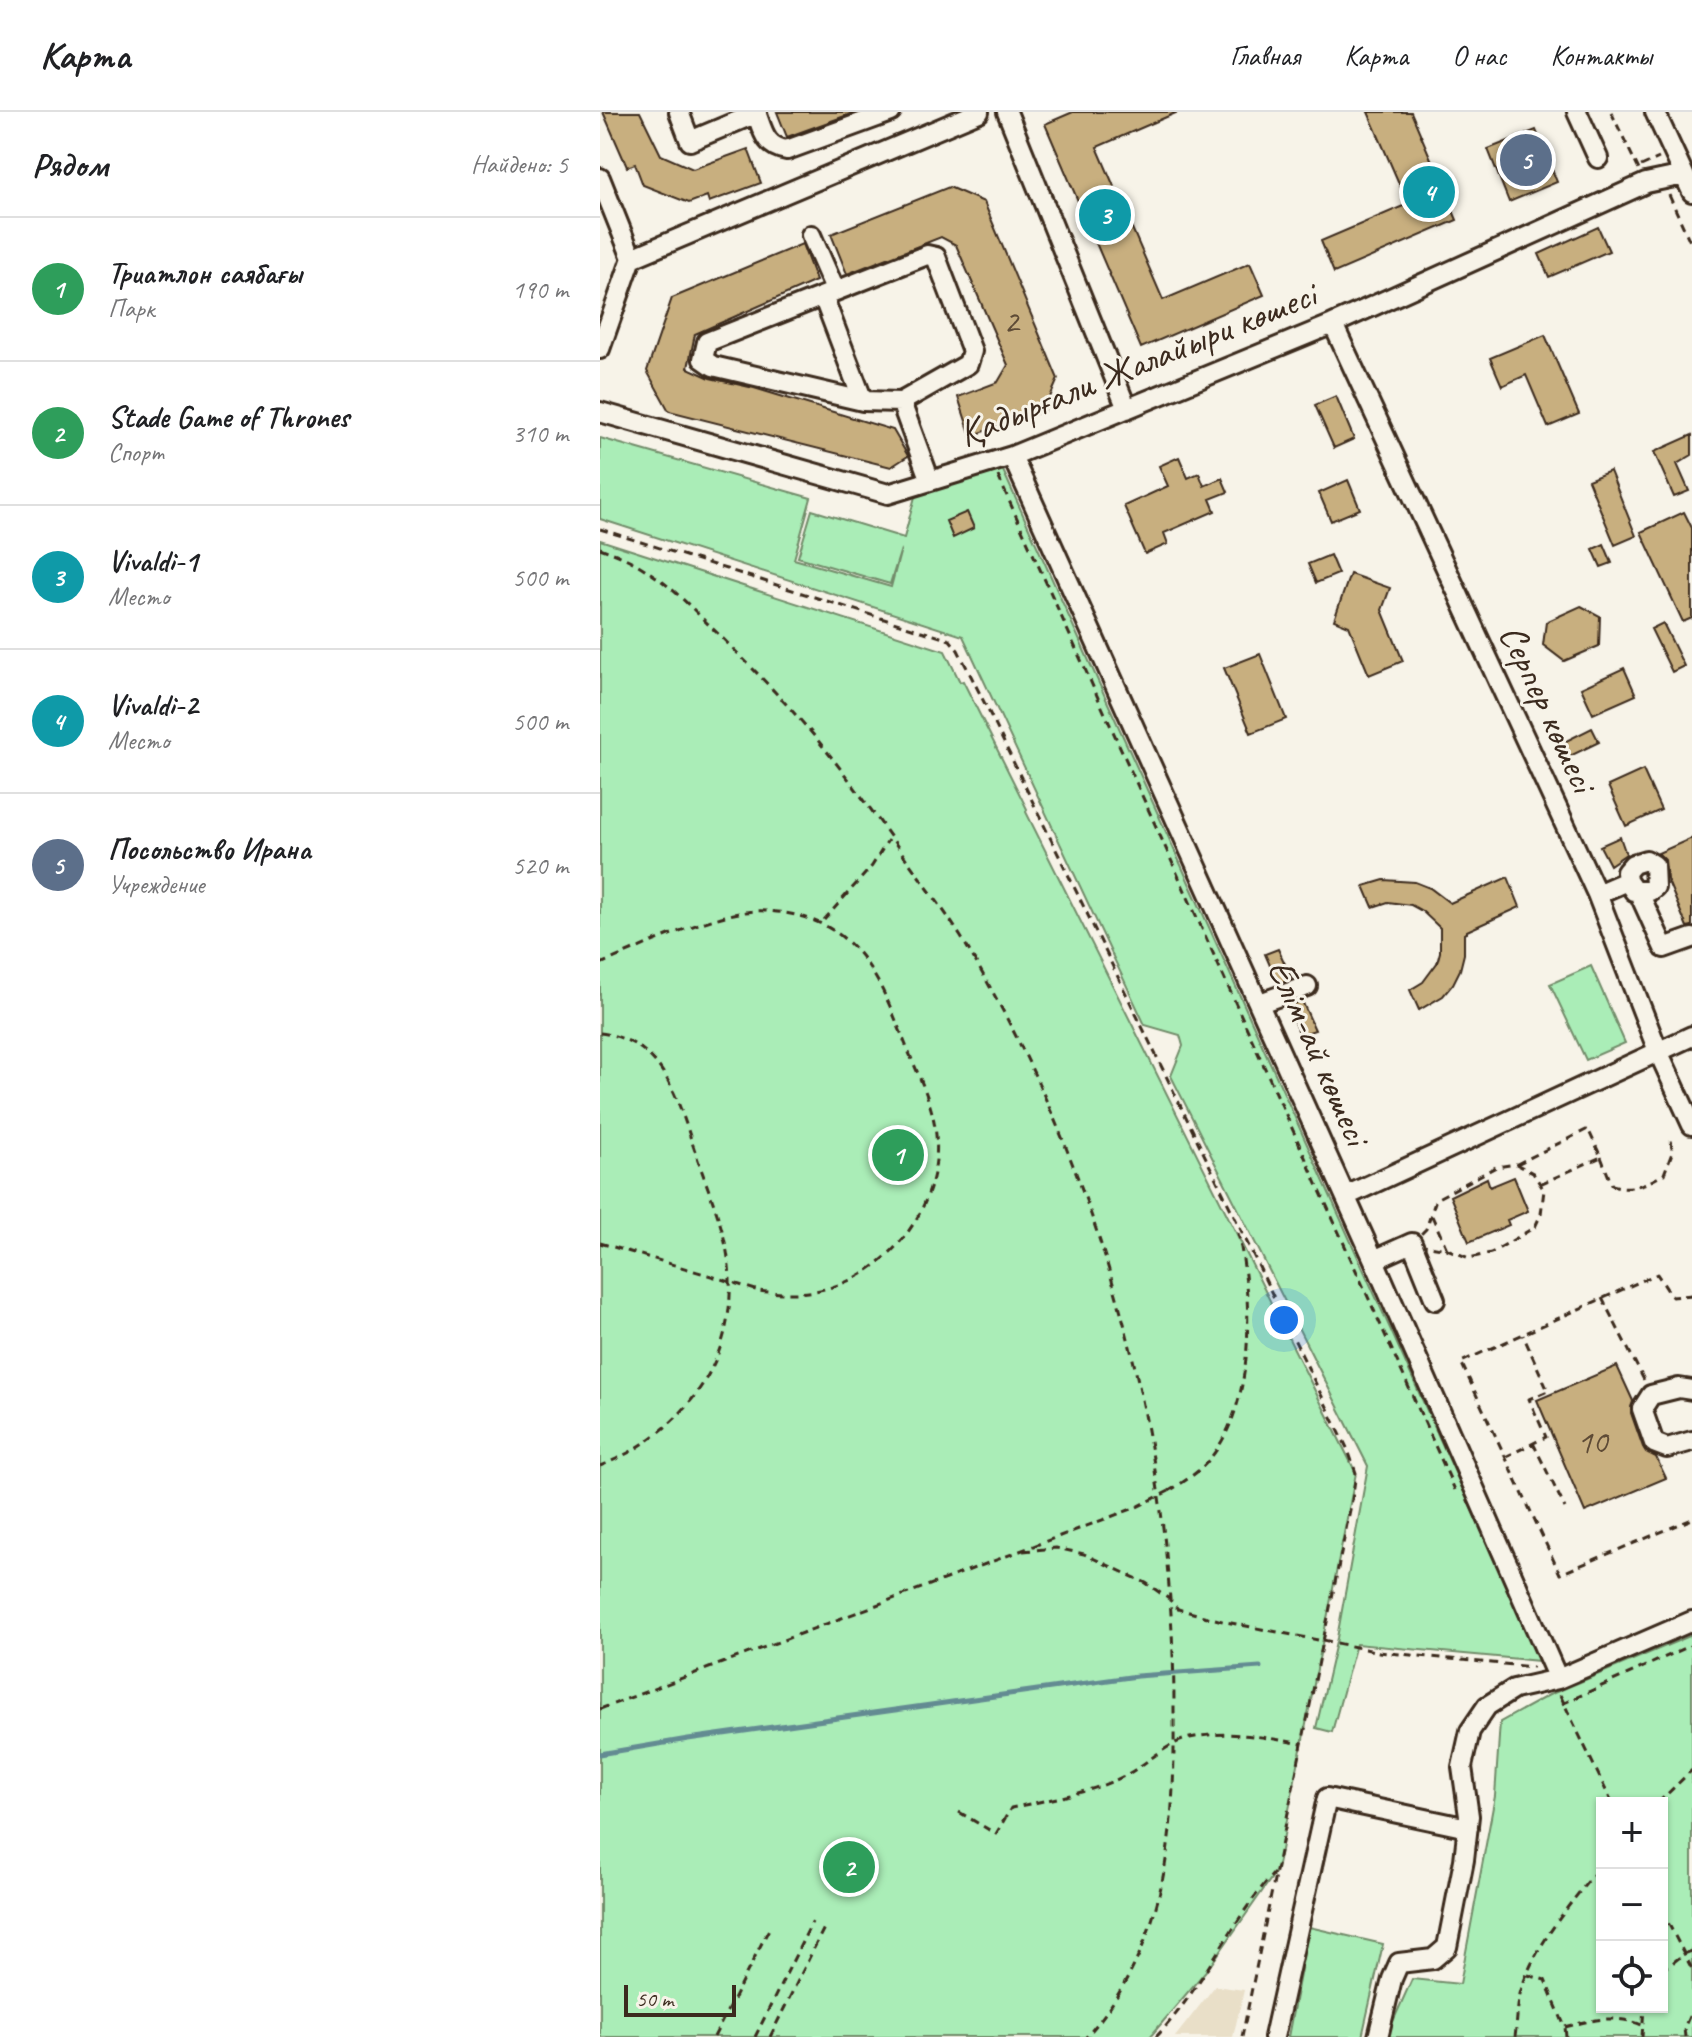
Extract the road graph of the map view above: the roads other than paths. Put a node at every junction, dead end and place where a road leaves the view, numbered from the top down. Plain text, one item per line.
1 (679, 112) edge
2 (891, 112) edge
3 (979, 112) edge
4 (1007, 112) edge
5 (1577, 112) edge
6 (1655, 112) edge
7 (756, 113) edge
8 (1598, 158) dead end
9 (600, 178) edge
10 (1688, 184) edge
11 (811, 235) dead end
12 (632, 258) junction
13 (829, 293) junction
14 (1333, 324) junction
15 (600, 349) edge
16 (863, 401) junction
17 (901, 402) junction
18 (1127, 409) junction
19 (600, 412) edge
20 (1012, 456) junction
21 (930, 481) junction
22 (1597, 894) junction
23 (1692, 938) edge
24 (1307, 986) dead end
25 (1260, 1003) junction
26 (1692, 1036) edge
27 (1658, 1051) junction
28 (1692, 1125) edge
29 (1346, 1196) junction
30 (1374, 1260) junction
31 (1435, 1300) dead end
32 (1692, 1390) edge
33 (1692, 1441) edge
34 (1692, 1621) edge
35 (1558, 1679) junction
36 (1468, 1828) junction
37 (1274, 2037) edge
38 (1378, 2037) edge

1 - 7 street
2 - 7 street
3 - 12 street
4 - 18 street
5 - 8 street
6 - 10 street
9 - 12 street
10 - 14 street, Қадырғали Жалайыри көшесі
11 - 13 street
12 - 15 street
13 - 16 street
13 - 16 street
13 - 17 street
14 - 18 street, Қадырғали Жалайыри көшесі
14 - 22 street, Серпер көшесі
16 - 17 street
17 - 21 street
18 - 20 street, Қадырғали Жалайыри көшесі
19 - 21 street, Қадырғали Жалайыри көшесі
20 - 21 street, Қадырғали Жалайыри көшесі
20 - 25 street, Елім-ай көшесі
22 - 23 street
22 - 27 street, Серпер көшесі
24 - 25 street
25 - 29 street, Елім-ай көшесі
26 - 27 street
27 - 28 street, Серпер көшесі
27 - 29 street
29 - 30 street, Елім-ай көшесі
30 - 31 street
30 - 35 street, Елім-ай көшесі
32 - 33 street
34 - 35 street
35 - 36 street
36 - 37 street
36 - 38 street

